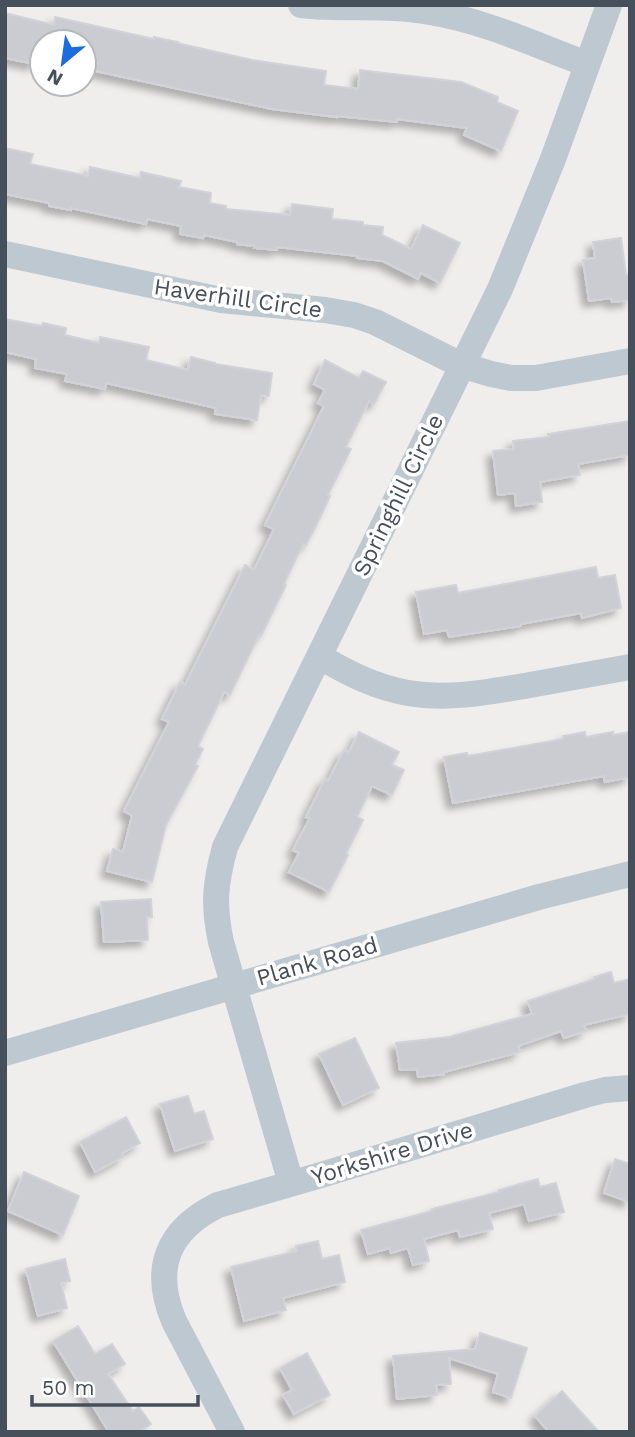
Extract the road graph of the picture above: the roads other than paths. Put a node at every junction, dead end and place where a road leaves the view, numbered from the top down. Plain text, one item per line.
1 (301, 5) edge
2 (609, 5) edge
3 (587, 64) junction
4 (5, 254) edge
5 (630, 361) edge
6 (461, 365) junction
7 (319, 656) junction
8 (630, 667) edge
9 (630, 874) edge
10 (234, 986) junction
11 (5, 1053) edge
12 (630, 1088) edge
13 (290, 1183) junction
14 (232, 1432) edge

1 - 3 street
2 - 3 street, Springhill Circle
3 - 6 street, Springhill Circle
4 - 6 street, Haverhill Circle
5 - 6 street, Haverhill Circle
6 - 7 street, Springhill Circle
7 - 8 street
7 - 10 street, Springhill Circle
9 - 10 street, Plank Road
10 - 11 street, Plank Road
10 - 13 street, Springhill Circle
12 - 13 street, Yorkshire Drive
13 - 14 street, Yorkshire Drive

